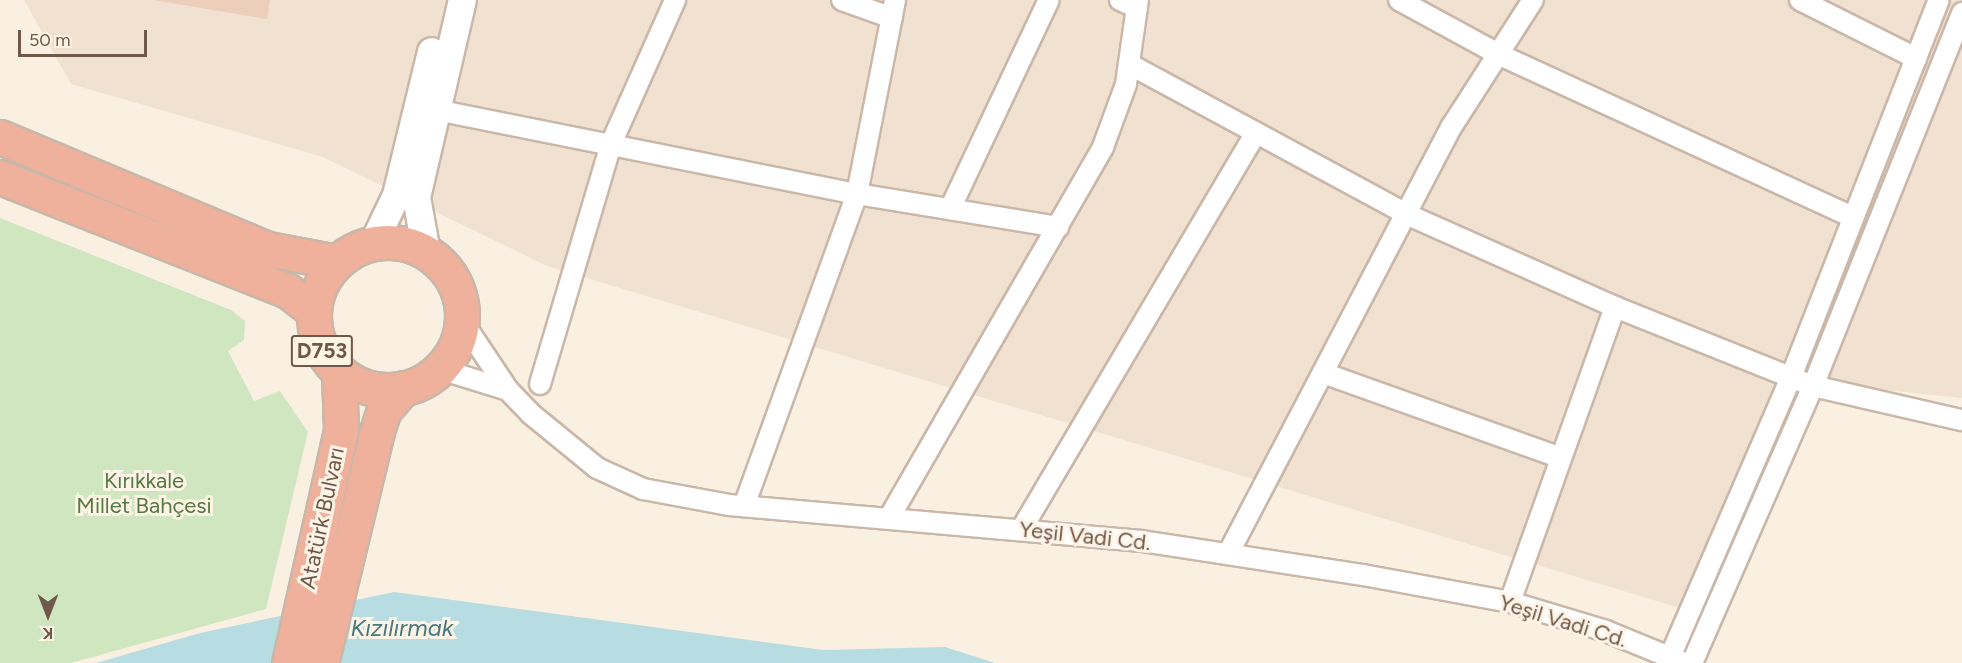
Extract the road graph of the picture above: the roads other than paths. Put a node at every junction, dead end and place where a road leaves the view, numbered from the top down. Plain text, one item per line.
1 (443, 0) edge
2 (462, 0) edge
3 (675, 0) edge
4 (842, 0) edge
5 (1049, 0) edge
6 (1399, 0) edge
7 (1533, 0) edge
8 (1800, 0) edge
9 (1939, 0) edge
10 (1132, 3) edge
11 (894, 9) edge
12 (1962, 13) edge
13 (1498, 54) junction
14 (1916, 58) junction
15 (1129, 64) junction
16 (436, 110) junction
17 (1256, 133) junction
18 (0, 136) edge
19 (611, 144) junction
20 (0, 177) edge
21 (857, 194) junction
22 (951, 209) junction
23 (1406, 214) junction
24 (1852, 217) junction
25 (1058, 227) junction
26 (373, 243) junction
27 (426, 252) junction
28 (337, 262) junction
29 (1615, 307) junction
30 (314, 310) junction
31 (462, 321) junction
32 (440, 369) junction
33 (339, 372) junction
34 (1323, 373) junction
35 (1791, 377) junction
36 (540, 384) dead end
37 (1813, 386) junction
38 (404, 388) junction
39 (508, 390) junction
40 (1962, 420) edge
41 (1559, 457) junction
42 (744, 506) junction
43 (889, 518) junction
44 (1021, 530) junction
45 (1228, 554) junction
46 (319, 602) junction
47 (1510, 602) junction
48 (1677, 660) edge
49 (289, 663) edge
50 (321, 663) edge
51 (1692, 663) edge

1 - 26 main road
2 - 16 main road
3 - 19 street
4 - 11 street
5 - 22 street
6 - 13 street
7 - 13 street
8 - 14 street
9 - 14 street
10 - 15 street
11 - 21 street
12 - 37 street
13 - 23 street
13 - 24 street
14 - 24 street
15 - 17 street
15 - 25 street
16 - 19 street
16 - 27 main road
17 - 23 street
17 - 44 street
18 - 28 highway
19 - 21 street
19 - 36 street
20 - 30 highway, D753
21 - 22 street
21 - 42 street
22 - 25 street
23 - 29 street
23 - 34 street
24 - 35 street
25 - 43 street
26 - 27 highway, D753
26 - 28 highway, D753
27 - 31 highway, D753
28 - 30 highway, D753
29 - 35 street
29 - 41 street
30 - 33 highway, D753
31 - 32 highway, D753
31 - 39 street
32 - 38 highway, Atatürk Bulvarı / D753
32 - 39 street
33 - 38 highway, Atatürk Bulvarı / D753
33 - 46 highway, Atatürk Bulvarı
34 - 41 street
34 - 45 street
35 - 37 street
35 - 48 street
37 - 40 street
37 - 51 street
38 - 46 highway, Atatürk Bulvarı
39 - 42 street, Yeşil Vadi Cd.
41 - 47 street
42 - 43 street, Yeşil Vadi Cd.
43 - 44 street, Yeşil Vadi Cd.
44 - 45 street, Yeşil Vadi Cd.
45 - 47 street, Yeşil Vadi Cd.
46 - 49 highway, Atatürk Bulvarı
46 - 50 highway, Atatürk Bulvarı
47 - 48 street, Yeşil Vadi Cd.

